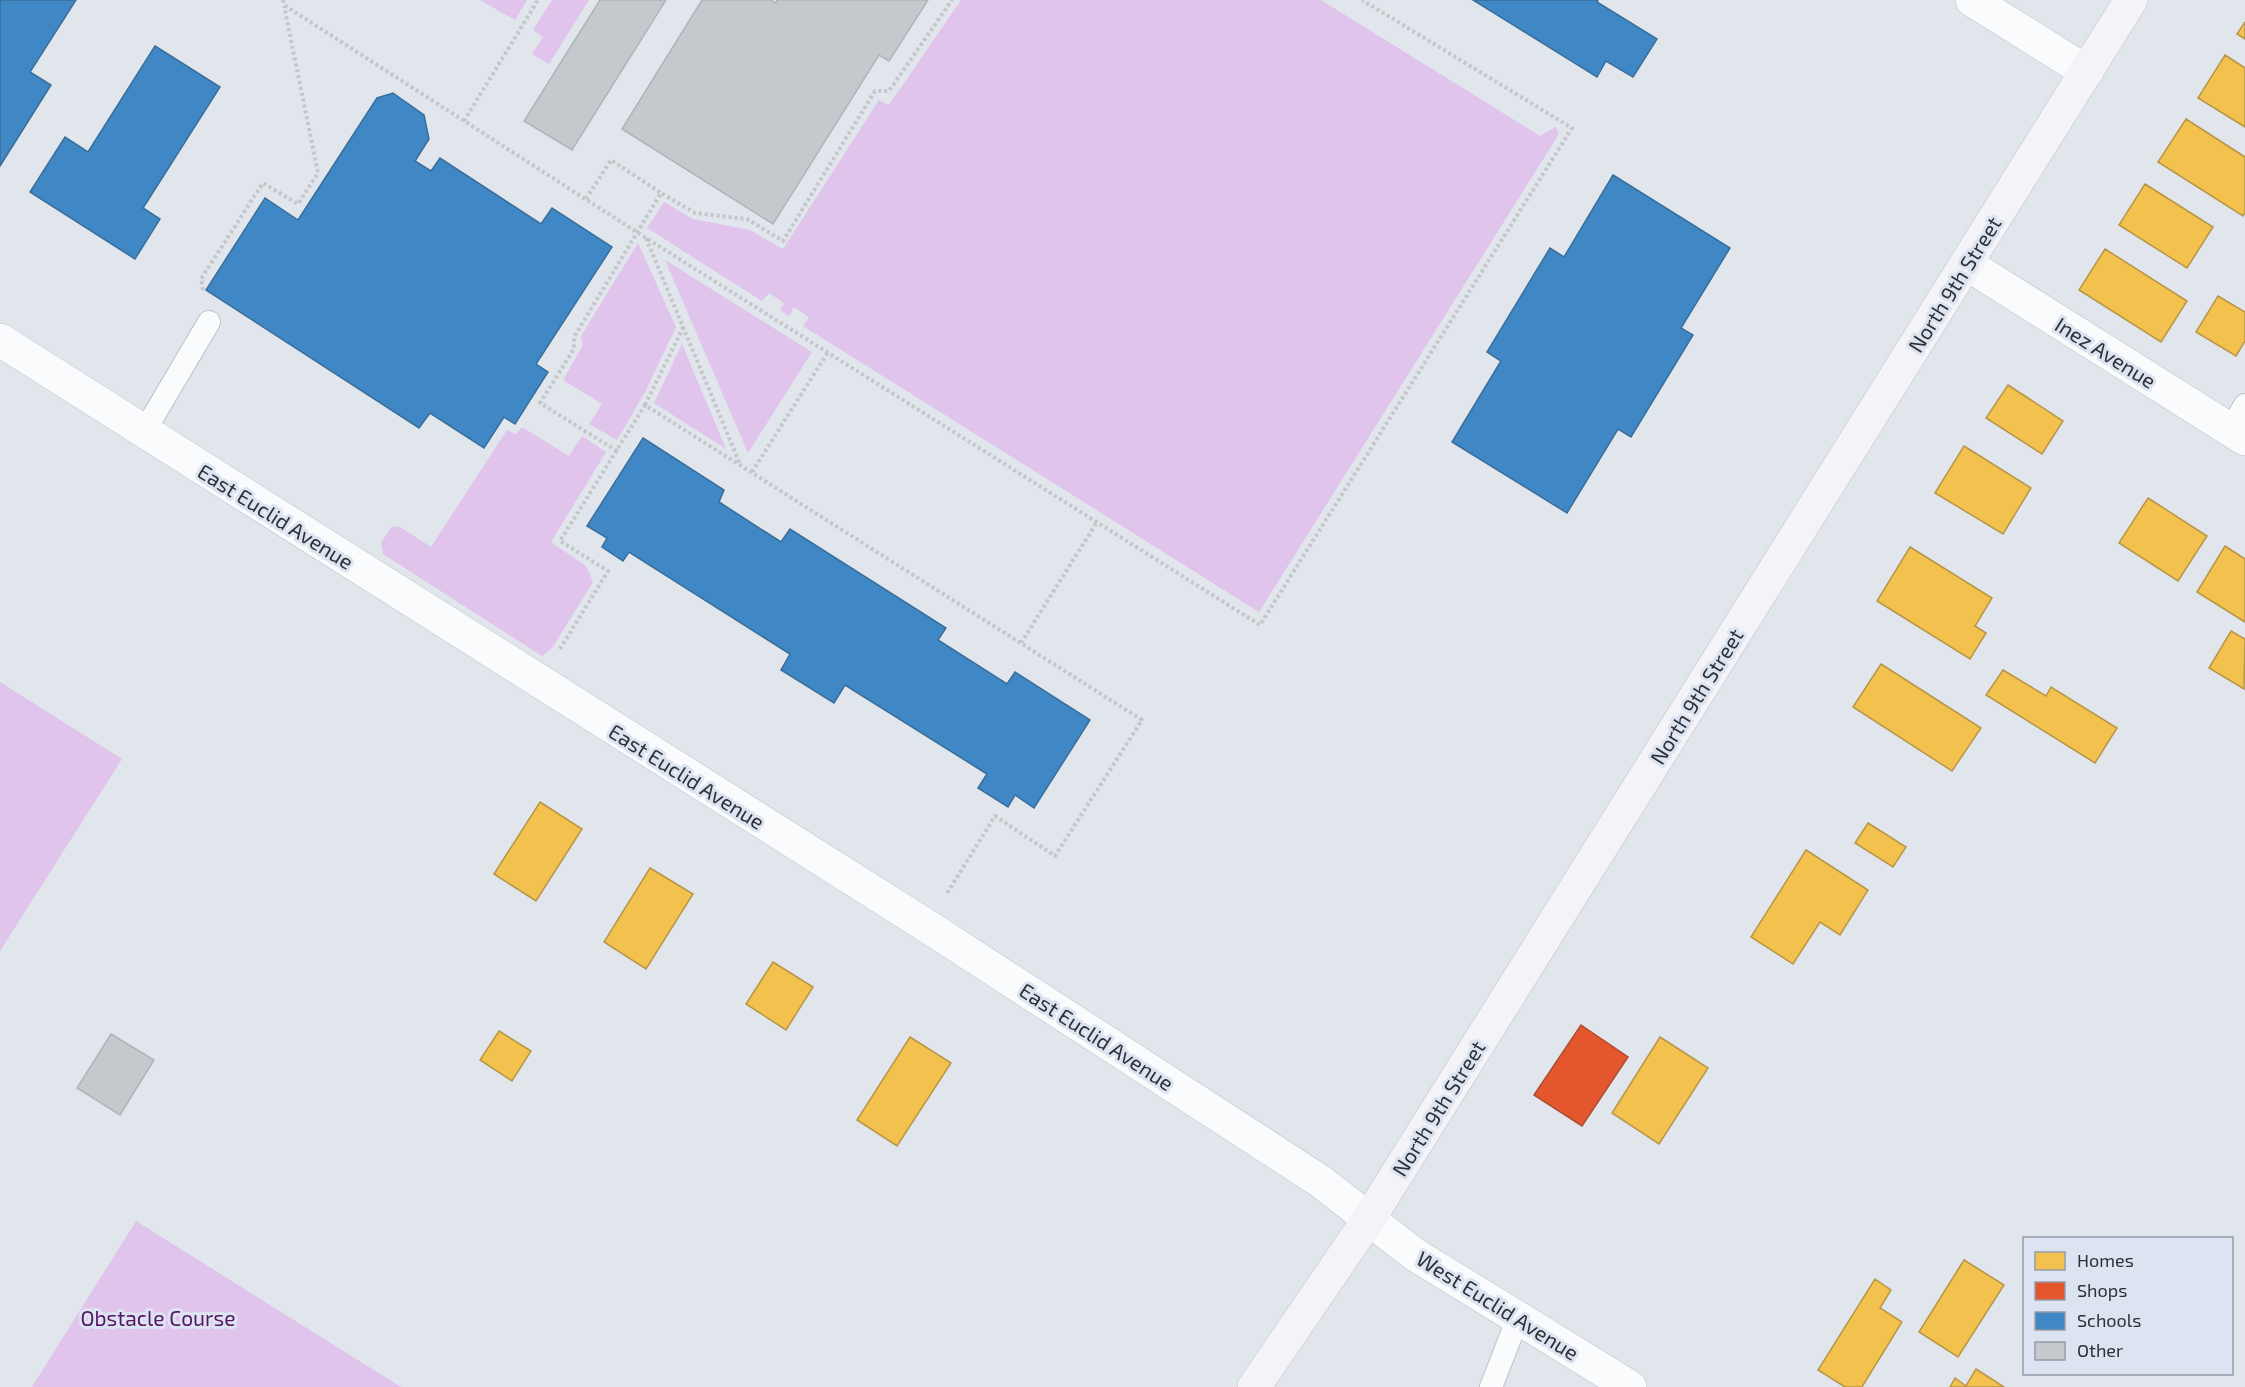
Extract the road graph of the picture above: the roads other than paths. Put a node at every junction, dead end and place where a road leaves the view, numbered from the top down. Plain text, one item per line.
1 (1972, 0) edge
2 (2132, 0) edge
3 (2087, 72) junction
4 (1967, 264) junction
5 (209, 322) road end
6 (0, 340) edge
7 (2240, 424) edge
8 (144, 432) junction
9 (1370, 1217) junction
10 (1518, 1318) junction
11 (1254, 1387) edge
12 (1491, 1387) edge
13 (1630, 1387) edge

1 - 3 street
2 - 3 main road, North 9th Street
3 - 4 main road, North 9th Street
4 - 7 street, Inez Avenue
4 - 9 main road, North 9th Street
5 - 8 lane
6 - 8 street, East Euclid Avenue
8 - 9 street, East Euclid Avenue
9 - 10 street, West Euclid Avenue
9 - 11 main road, North 9th Street
10 - 12 lane
10 - 13 street, West Euclid Avenue

